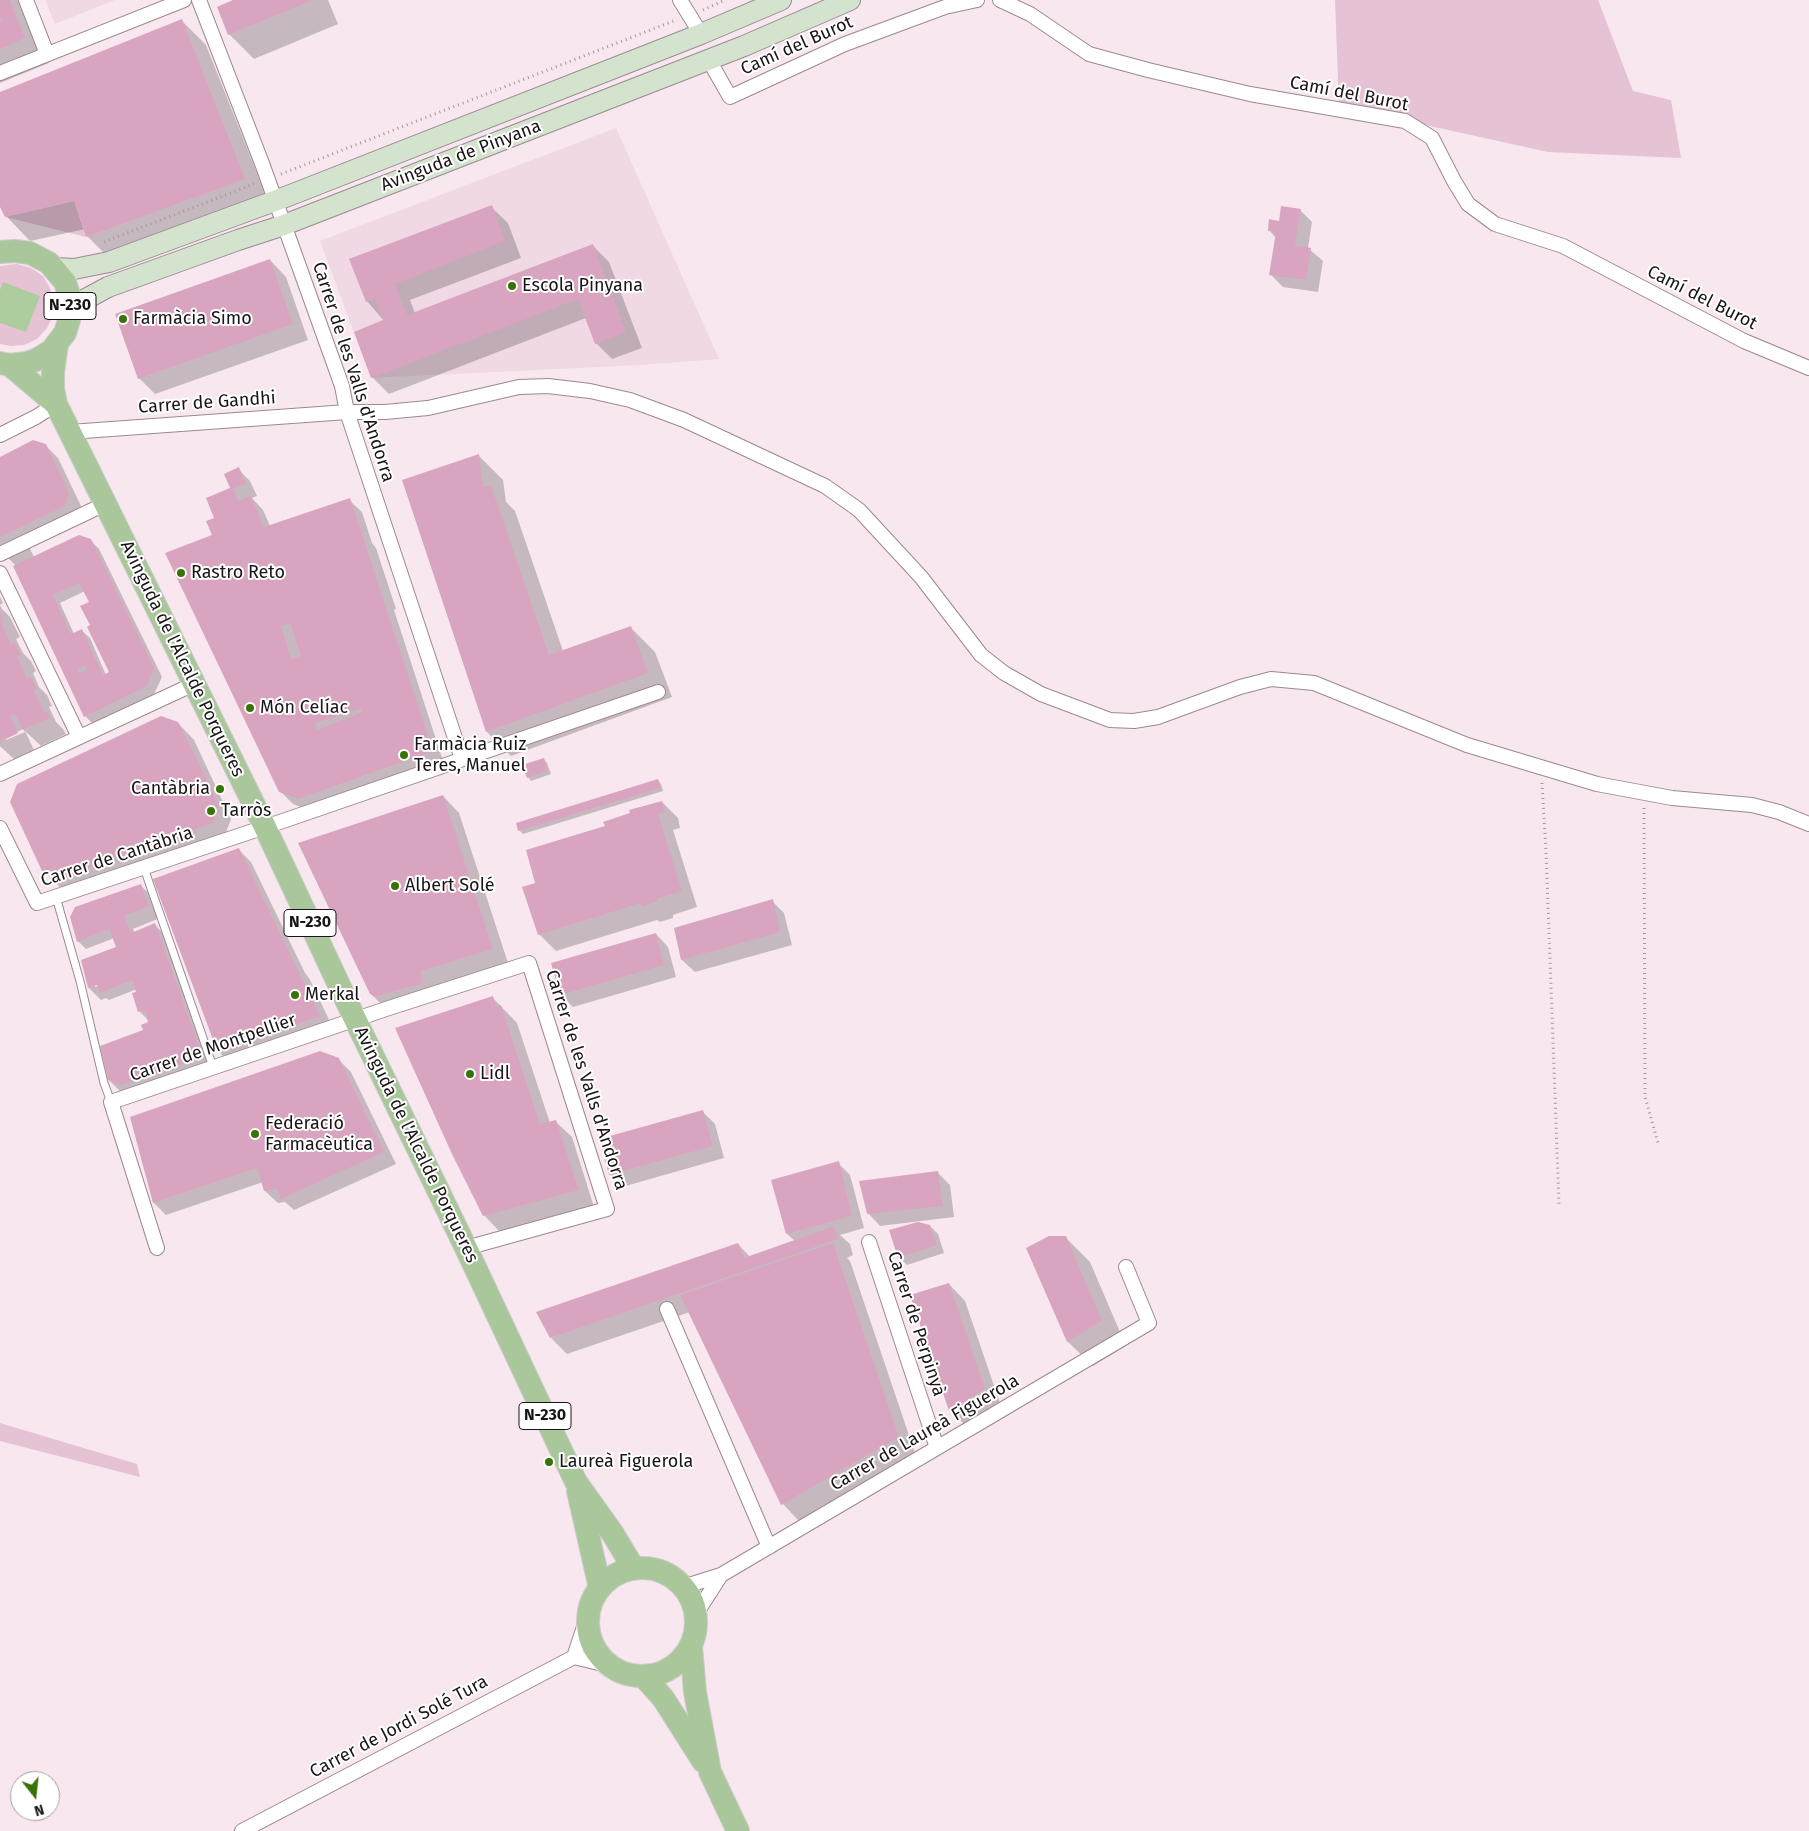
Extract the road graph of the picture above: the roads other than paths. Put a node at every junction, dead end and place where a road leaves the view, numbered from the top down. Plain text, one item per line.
1 (26, 0) edge
2 (184, 0) edge
3 (200, 0) edge
4 (680, 0) edge
5 (782, 0) edge
6 (850, 0) edge
7 (977, 0) edge
8 (1000, 0) edge
9 (701, 34) junction
10 (48, 54) junction
11 (710, 58) junction
12 (0, 73) edge
13 (275, 201) junction
14 (284, 225) junction
15 (3, 249) edge
16 (55, 268) junction
17 (71, 307) junction
18 (57, 344) junction
19 (5, 364) edge
20 (1809, 368) edge
21 (56, 404) junction
22 (347, 412) junction
23 (70, 432) junction
24 (0, 434) edge
25 (105, 504) junction
26 (0, 554) edge
27 (0, 572) edge
28 (194, 684) junction
29 (658, 692) dead end
30 (79, 737) junction
31 (462, 759) junction
32 (0, 774) edge
33 (1809, 824) edge
34 (265, 827) junction
35 (0, 828) edge
36 (144, 868) junction
37 (56, 897) junction
38 (529, 963) joint
39 (355, 1019) junction
40 (213, 1067) junction
41 (112, 1102) junction
42 (869, 1242) dead end
43 (157, 1248) dead end
44 (466, 1248) junction
45 (1126, 1267) dead end
46 (666, 1310) dead end
47 (937, 1448) junction
48 (576, 1482) junction
49 (769, 1546) junction
50 (634, 1569) junction
51 (721, 1575) junction
52 (684, 1587) junction
53 (600, 1588) junction
54 (696, 1614) junction
55 (588, 1615) junction
56 (691, 1646) junction
57 (574, 1657) junction
58 (611, 1666) junction
59 (643, 1676) junction
60 (710, 1772) junction
61 (242, 1831) edge
62 (738, 1831) edge

1 - 10 street
2 - 10 street
3 - 13 street, Carrer de les Valls d'Andorra
4 - 9 street
5 - 9 street, Avinguda de Pinyana
6 - 11 street, Avinguda de Pinyana
7 - 11 street, Camí del Burot
8 - 20 street, Camí del Burot
9 - 13 street, Avinguda de Pinyana
10 - 12 street
11 - 14 street, Avinguda de Pinyana
13 - 14 street, Carrer de les Valls d'Andorra
13 - 16 street, Avinguda de Pinyana
14 - 17 street, Avinguda de Pinyana
14 - 22 street, Carrer de les Valls d'Andorra
15 - 16 main road, N-230
16 - 17 main road, N-230
17 - 18 main road, N-230
18 - 19 main road, N-230
18 - 21 main road, Avinguda de l'Alcalde Porqueres / N-230
19 - 21 main road, Avinguda de l'Alcalde Porqueres / N-230
21 - 23 main road, Avinguda de l'Alcalde Porqueres / N-230
21 - 24 street
22 - 23 street, Carrer de Gandhi
22 - 31 street, Carrer de les Valls d'Andorra
22 - 33 street, Carrer de Gandhi
23 - 25 main road, Avinguda de l'Alcalde Porqueres / N-230
25 - 26 street
25 - 28 main road, Avinguda de l'Alcalde Porqueres / N-230
27 - 30 street
28 - 30 street
28 - 34 main road, Avinguda de l'Alcalde Porqueres / N-230
29 - 31 street, Carrer de Cantàbria
30 - 32 street
31 - 34 street, Carrer de Cantàbria
34 - 36 street, Carrer de Cantàbria
34 - 39 main road, Avinguda de l'Alcalde Porqueres / N-230
35 - 37 street, Carrer de Cantàbria
36 - 37 street, Carrer de Cantàbria
36 - 40 lane
37 - 41 lane
38 - 39 street, Carrer de Montpellier
38 - 44 street, Carrer de les Valls d'Andorra
39 - 40 street, Carrer de Montpellier
39 - 44 main road, Avinguda de l'Alcalde Porqueres / N-230
40 - 41 street, Carrer de Montpellier
41 - 43 street
42 - 47 street, Carrer de Perpinyà
44 - 48 main road, Avinguda de l'Alcalde Porqueres / N-230
45 - 47 street, Carrer de Laureà Figuerola
46 - 49 street
47 - 49 street, Carrer de Laureà Figuerola
48 - 50 main road, N-230
48 - 53 main road, N-230
49 - 51 street, Carrer de Laureà Figuerola
50 - 52 main road
50 - 53 main road
51 - 52 street, Carrer de Laureà Figuerola
51 - 54 street, Carrer de Laureà Figuerola
52 - 54 main road
53 - 55 main road
54 - 56 main road
55 - 57 street
55 - 58 main road
56 - 59 main road
56 - 60 main road
57 - 58 street
57 - 61 street, Carrer de Jordi Solé Tura
58 - 59 main road
59 - 60 main road
60 - 62 main road

